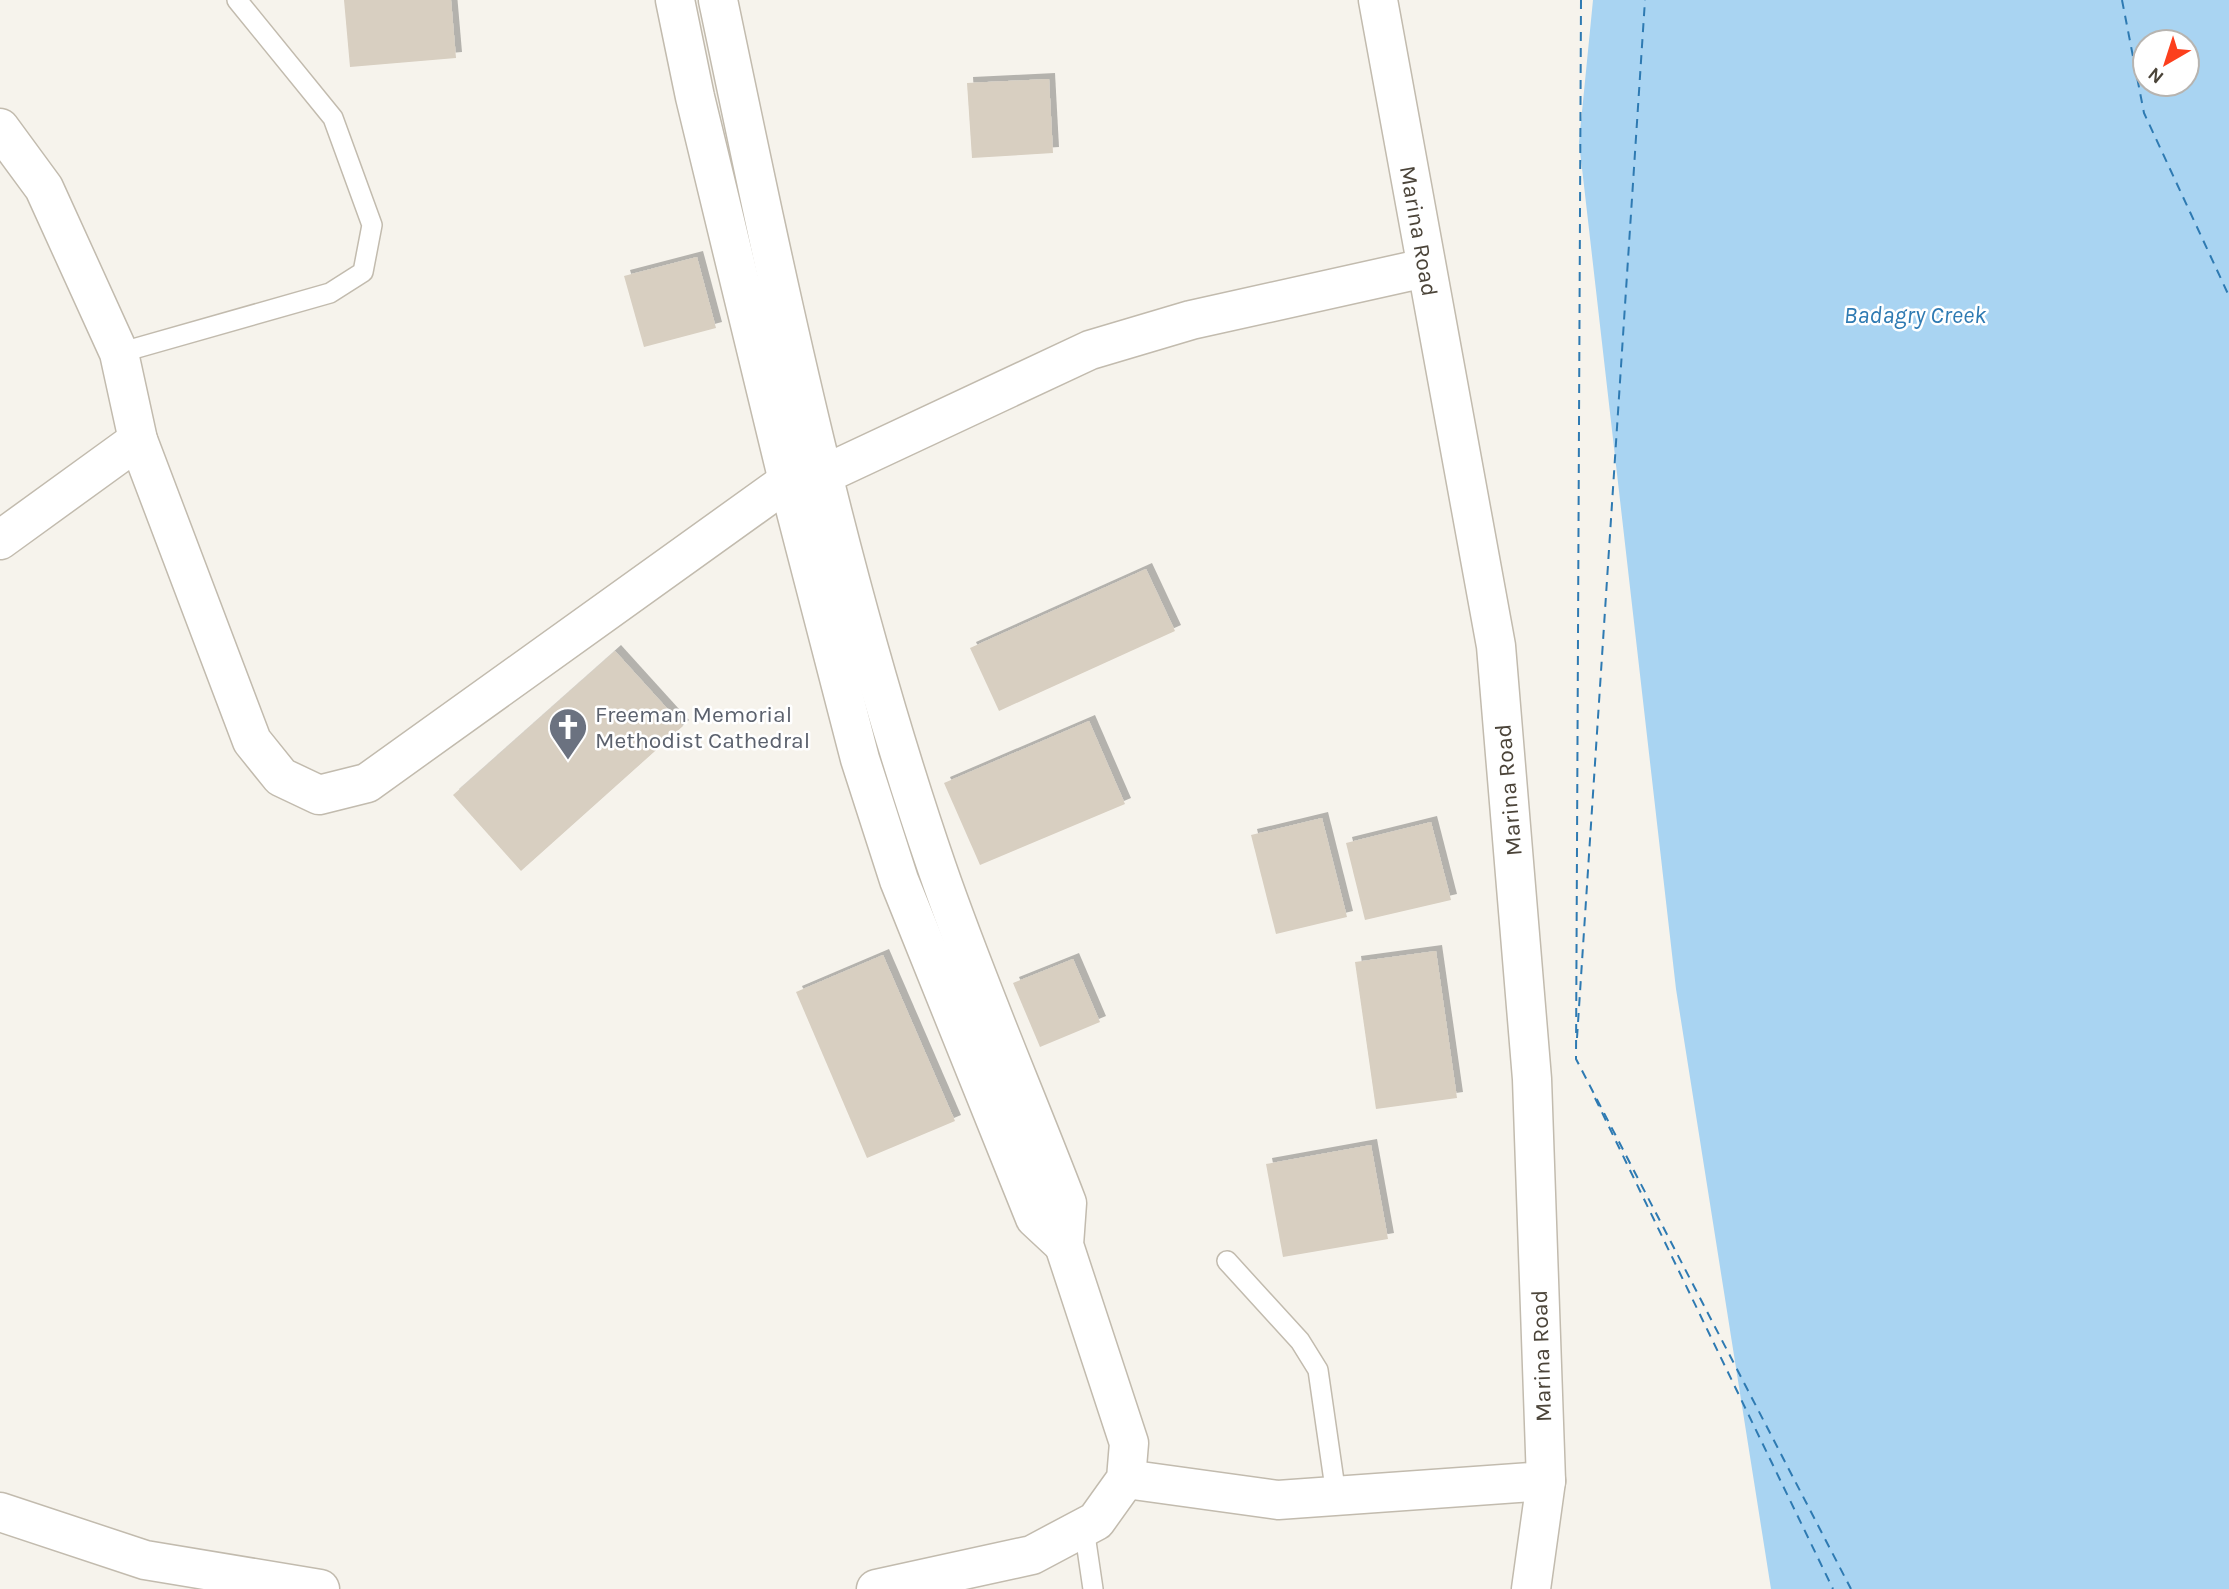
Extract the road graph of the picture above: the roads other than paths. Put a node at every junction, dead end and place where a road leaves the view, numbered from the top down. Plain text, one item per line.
1 (237, 0) edge
2 (675, 0) edge
3 (718, 0) edge
4 (1378, 0) edge
5 (737, 89) junction
6 (695, 97) junction
7 (0, 128) edge
8 (1425, 268) junction
9 (118, 353) junction
10 (138, 440) junction
11 (805, 478) junction
12 (0, 540) edge
13 (1227, 1261) dead end
14 (1126, 1479) junction
15 (1546, 1481) junction
16 (1336, 1495) junction
17 (0, 1512) edge
18 (1084, 1528) junction
19 (320, 1589) edge
20 (876, 1589) edge
21 (1093, 1589) edge
22 (1531, 1589) edge

1 - 9 lane
2 - 6 street
3 - 5 street
4 - 8 street, Marina Road
5 - 6 street
5 - 11 street
6 - 11 street
7 - 9 street
8 - 11 street
8 - 15 street, Marina Road
9 - 10 street
10 - 11 street
10 - 12 street
11 - 14 street
13 - 16 lane
14 - 16 street
14 - 18 street
15 - 16 street
15 - 22 street, Marina Road
17 - 19 street
18 - 20 street
18 - 21 lane

